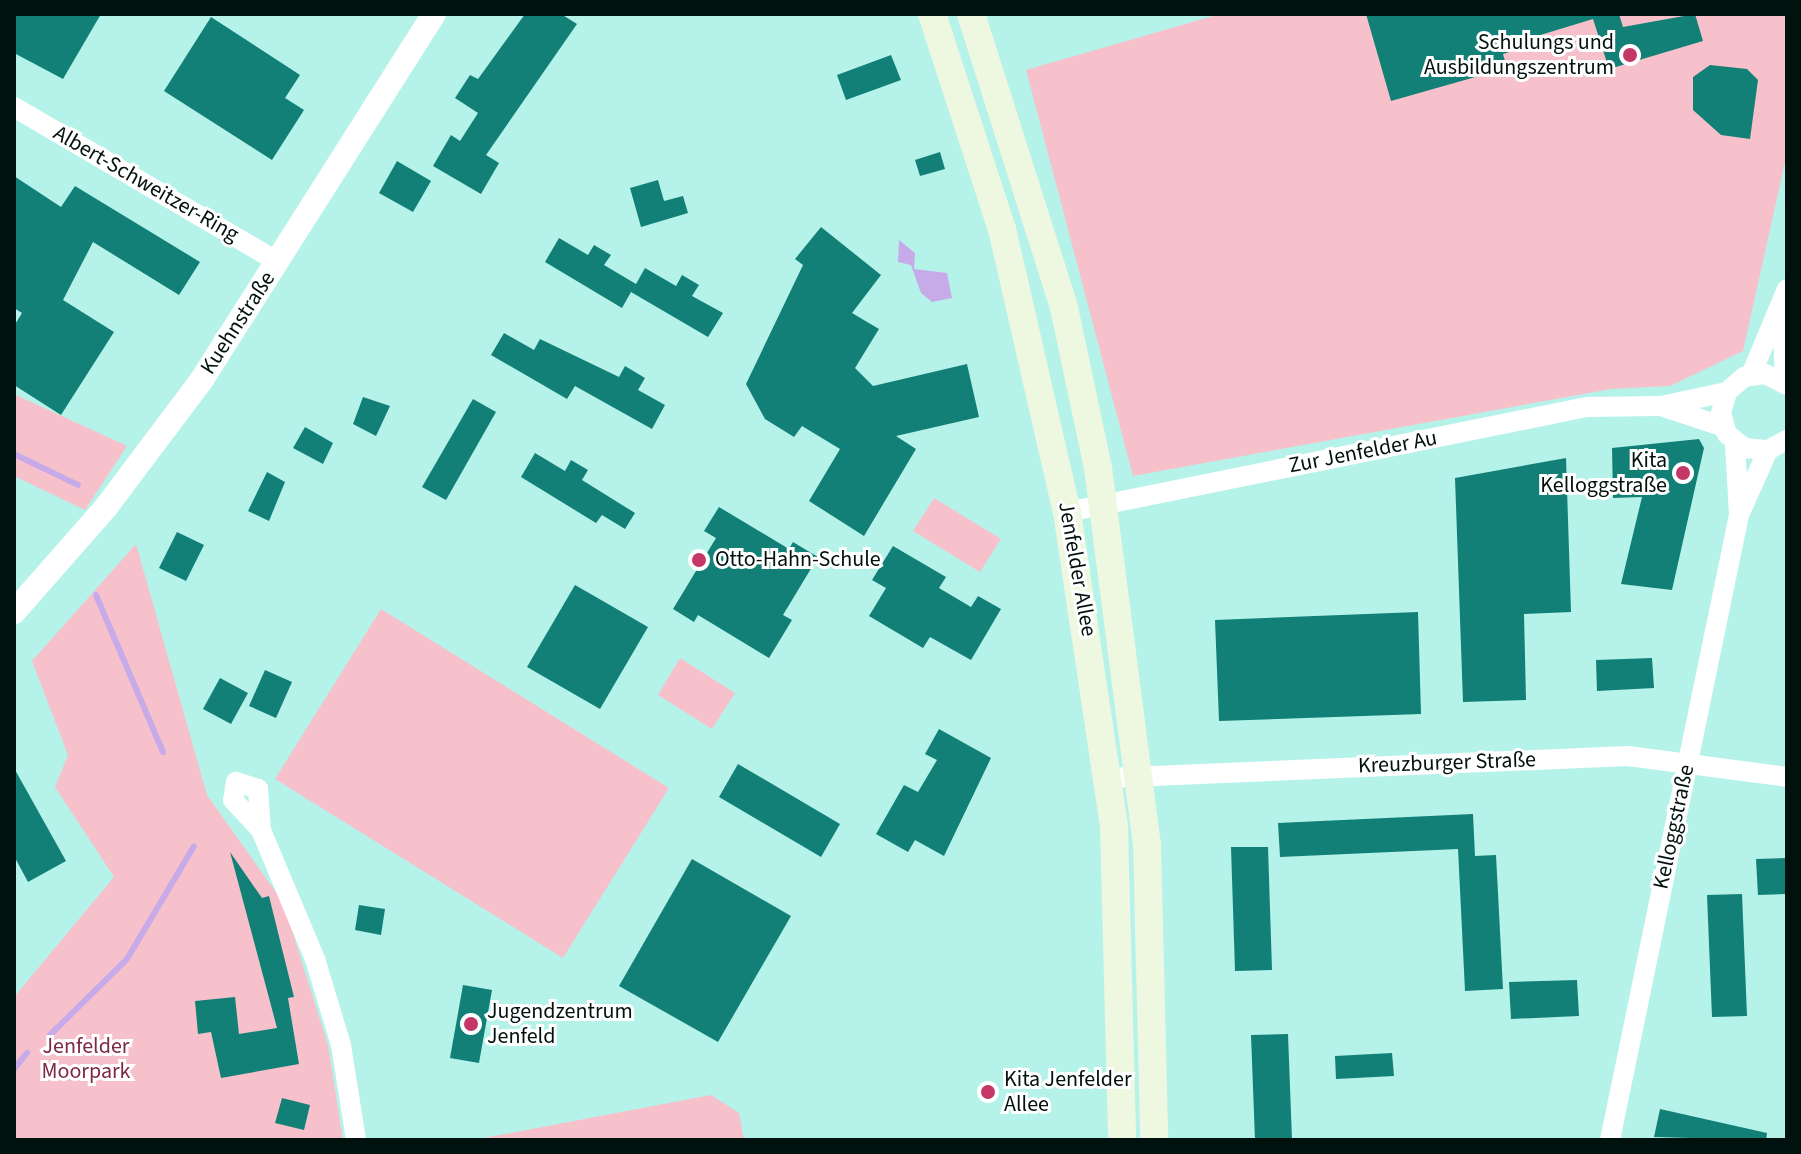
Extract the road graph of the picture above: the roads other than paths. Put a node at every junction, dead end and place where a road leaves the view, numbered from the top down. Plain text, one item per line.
1 (434, 14) edge
2 (932, 14) edge
3 (971, 14) edge
4 (14, 107) edge
5 (278, 262) junction
6 (1787, 289) edge
7 (1782, 313) junction
8 (1751, 375) junction
9 (1786, 384) edge
10 (1727, 392) junction
11 (1661, 406) junction
12 (1730, 435) junction
13 (1781, 445) edge
14 (1104, 505) junction
15 (1067, 512) junction
16 (1739, 515) junction
17 (14, 612) edge
18 (1688, 759) junction
19 (1139, 776) junction
20 (1787, 777) edge
21 (1106, 778) junction
22 (261, 830) dead end
23 (356, 1140) edge
24 (1122, 1140) edge
25 (1154, 1140) edge
26 (1610, 1140) edge

1 - 5 street, Kuehnstraße
2 - 15 main road, Jenfelder Allee
3 - 14 main road, Jenfelder Allee
4 - 5 street, Albert-Schweitzer-Ring
5 - 17 street, Kuehnstraße
6 - 7 street
7 - 8 street
7 - 9 street
8 - 9 street
8 - 10 street
10 - 11 street, Zur Jenfelder Au
10 - 12 street, Kelloggstraße
11 - 12 street, Zur Jenfelder Au
11 - 14 street, Zur Jenfelder Au
12 - 13 street, Zur Jenfelder Au
12 - 16 street, Kelloggstraße
13 - 16 street, Kelloggstraße
14 - 15 street, Zur Jenfelder Au
14 - 19 main road, Jenfelder Allee
15 - 21 main road, Jenfelder Allee
16 - 18 street, Kelloggstraße
18 - 19 street, Kreuzburger Straße
18 - 20 street, Kreuzburger Straße
18 - 26 street, Kelloggstraße
19 - 21 street, Kreuzburger Straße
19 - 25 main road, Jenfelder Allee
21 - 24 main road, Jenfelder Allee
22 - 23 street

